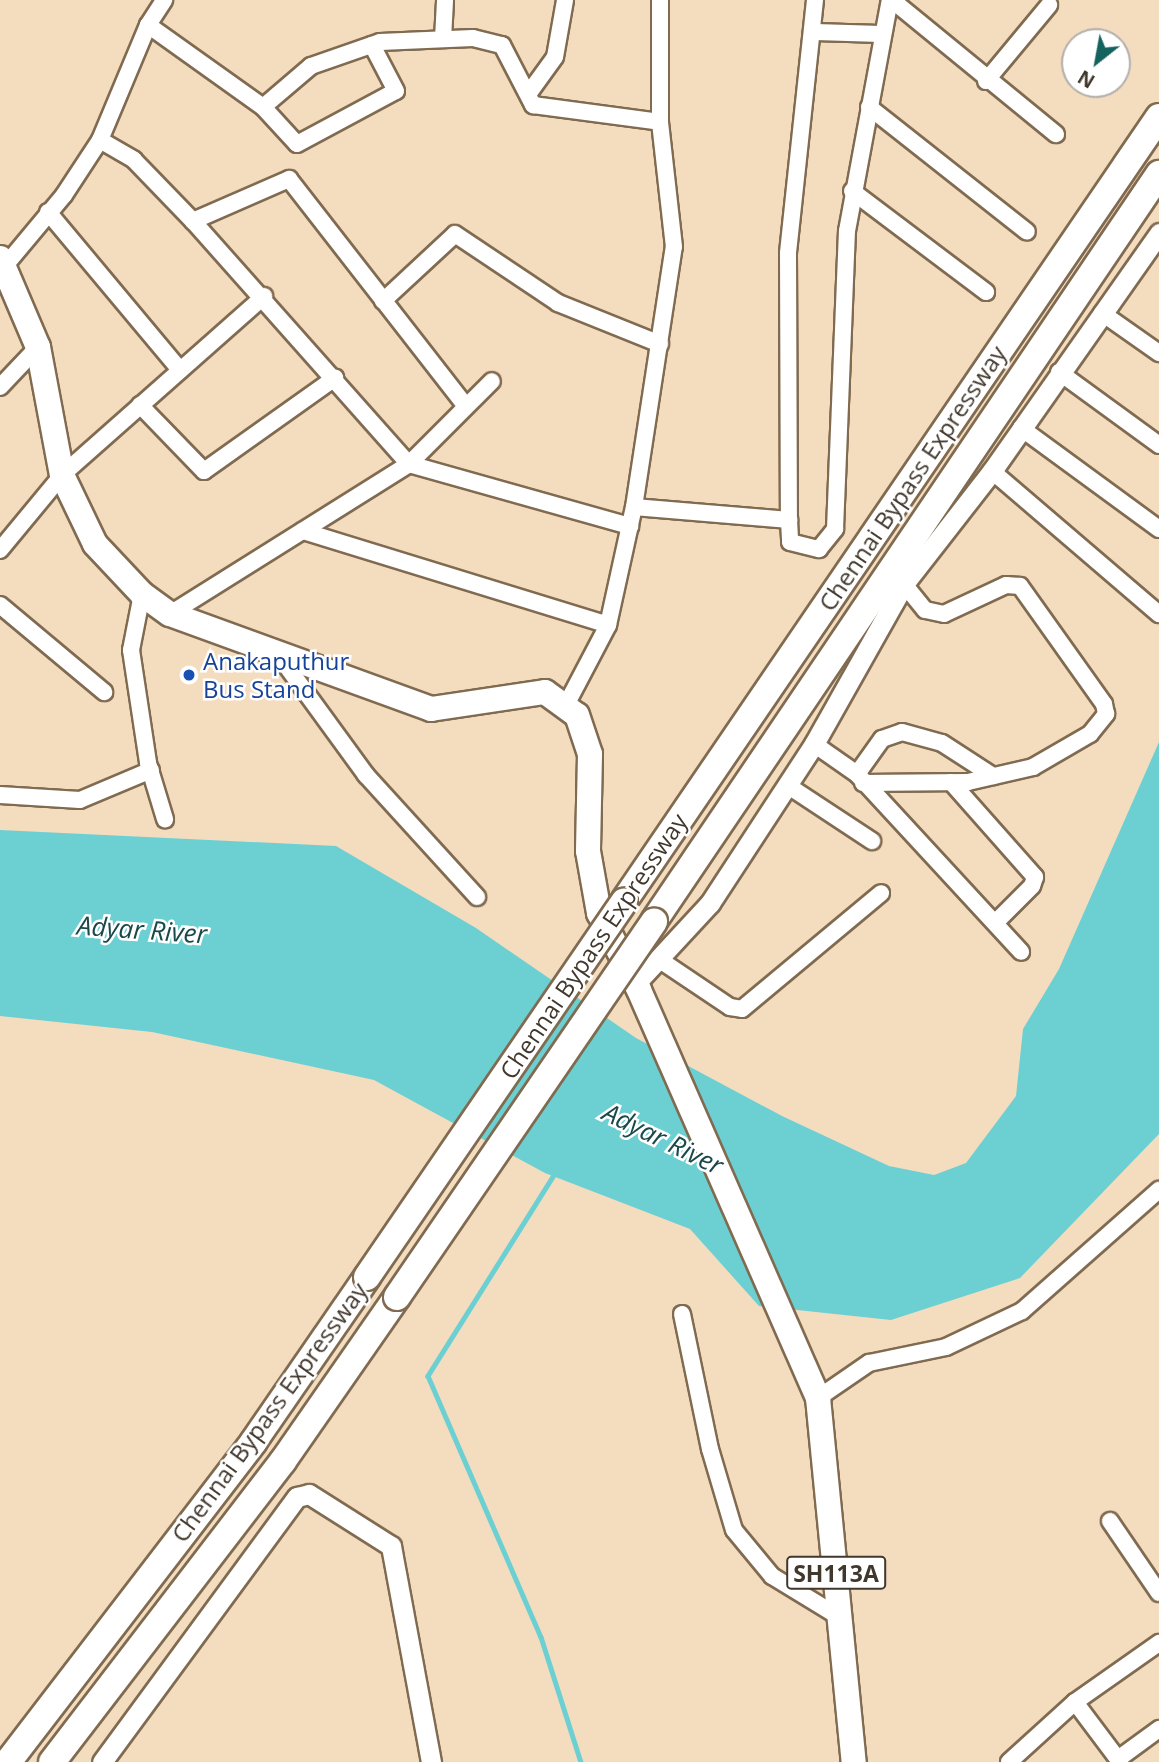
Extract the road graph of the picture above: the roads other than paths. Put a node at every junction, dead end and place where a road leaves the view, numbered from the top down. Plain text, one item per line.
1 (164, 0) edge
2 (445, 0) edge
3 (565, 0) edge
4 (660, 0) edge
5 (815, 0) edge
6 (891, 0) edge
7 (1049, 2) edge
8 (148, 25) junction
9 (814, 32) junction
10 (881, 33) junction
11 (443, 39) junction
12 (372, 45) junction
13 (986, 81) junction
14 (529, 93) junction
15 (263, 107) junction
16 (869, 107) junction
17 (1159, 117) edge
18 (660, 122) junction
19 (1056, 134) dead end
20 (100, 140) junction
21 (1159, 174) edge
22 (852, 191) junction
23 (48, 212) junction
24 (193, 221) junction
25 (1027, 232) dead end
26 (1159, 233) edge
27 (1153, 255) edge
28 (2, 262) edge
29 (986, 292) dead end
30 (264, 296) junction
31 (383, 301) junction
32 (1102, 313) junction
33 (660, 344) junction
34 (38, 347) junction
35 (1159, 353) edge
36 (180, 370) junction
37 (1059, 372) junction
38 (335, 378) junction
39 (492, 381) dead end
40 (0, 387) edge
41 (140, 405) junction
42 (466, 406) junction
43 (1021, 428) junction
44 (1159, 444) edge
45 (409, 464) junction
46 (992, 471) junction
47 (62, 475) junction
48 (634, 507) junction
49 (789, 520) junction
50 (630, 526) junction
51 (1159, 528) edge
52 (303, 531) junction
53 (0, 550) edge
54 (904, 584) junction
55 (142, 594) junction
56 (0, 605) edge
57 (170, 614) junction
58 (1159, 614) edge
59 (608, 625) junction
60 (280, 657) junction
61 (104, 692) dead end
62 (565, 707) junction
63 (814, 744) junction
64 (150, 770) junction
65 (993, 776) junction
66 (860, 778) junction
67 (951, 782) junction
68 (787, 785) junction
69 (0, 794) edge
70 (164, 818) dead end
71 (872, 841) dead end
72 (881, 893) dead end
73 (477, 897) dead end
74 (995, 923) junction
75 (1021, 952) dead end
76 (660, 960) junction
77 (637, 987) junction
78 (1159, 1190) edge
79 (682, 1314) dead end
80 (815, 1391) junction
81 (1110, 1521) dead end
82 (1159, 1593) edge
83 (841, 1618) junction
84 (1159, 1643) edge
85 (1075, 1702) junction
86 (1159, 1729) edge
87 (1119, 1761) edge
88 (8, 1762) edge
89 (52, 1762) edge
90 (102, 1762) edge
91 (431, 1762) edge
92 (854, 1762) edge
93 (1009, 1762) edge

1 - 8 street
2 - 11 street
3 - 14 street
4 - 18 street
5 - 9 street
6 - 10 street
6 - 13 street
7 - 13 street
8 - 15 street
8 - 20 street
9 - 10 street
9 - 49 street
10 - 16 street
11 - 12 street
11 - 14 street
12 - 15 street
12 - 15 street
13 - 19 street
14 - 18 street
16 - 22 street
16 - 25 street
17 - 88 highway, Chennai Bypass Expressway, bridge
18 - 33 street
20 - 23 street
20 - 24 street
21 - 89 highway, Chennai Bypass Expressway, bridge
22 - 29 street
22 - 49 street
23 - 28 street
23 - 36 street
24 - 30 street
24 - 31 street
26 - 27 street
27 - 32 street
28 - 34 main road
30 - 36 street
30 - 38 street
31 - 33 street
31 - 42 street
32 - 35 street
32 - 37 street
33 - 48 street
34 - 40 street
34 - 47 main road
36 - 41 street
37 - 43 street
37 - 44 street
38 - 41 street
38 - 45 street
39 - 42 street
41 - 47 street
42 - 45 street
43 - 46 street
43 - 51 street
45 - 50 street
45 - 52 street
46 - 54 street
46 - 58 street
47 - 53 street
47 - 55 main road
48 - 49 street
48 - 50 street
50 - 59 street
52 - 57 street
52 - 59 street
54 - 63 street
54 - 65 street
55 - 57 main road
55 - 64 street
56 - 61 street
57 - 60 main road
59 - 62 street
60 - 62 main road
60 - 73 street
62 - 77 main road, SH113A
63 - 66 street
63 - 68 street
64 - 69 street
64 - 70 street
65 - 66 street
65 - 67 street
66 - 67 street
66 - 74 street
67 - 74 street
68 - 71 street
68 - 76 street
72 - 76 street
74 - 75 street
76 - 77 street
77 - 80 main road, SH113A
78 - 80 street
79 - 83 street
80 - 83 main road, SH113A
81 - 82 street
83 - 92 main road, SH113A
84 - 85 street
85 - 87 street
85 - 93 street
86 - 87 street
90 - 91 street

